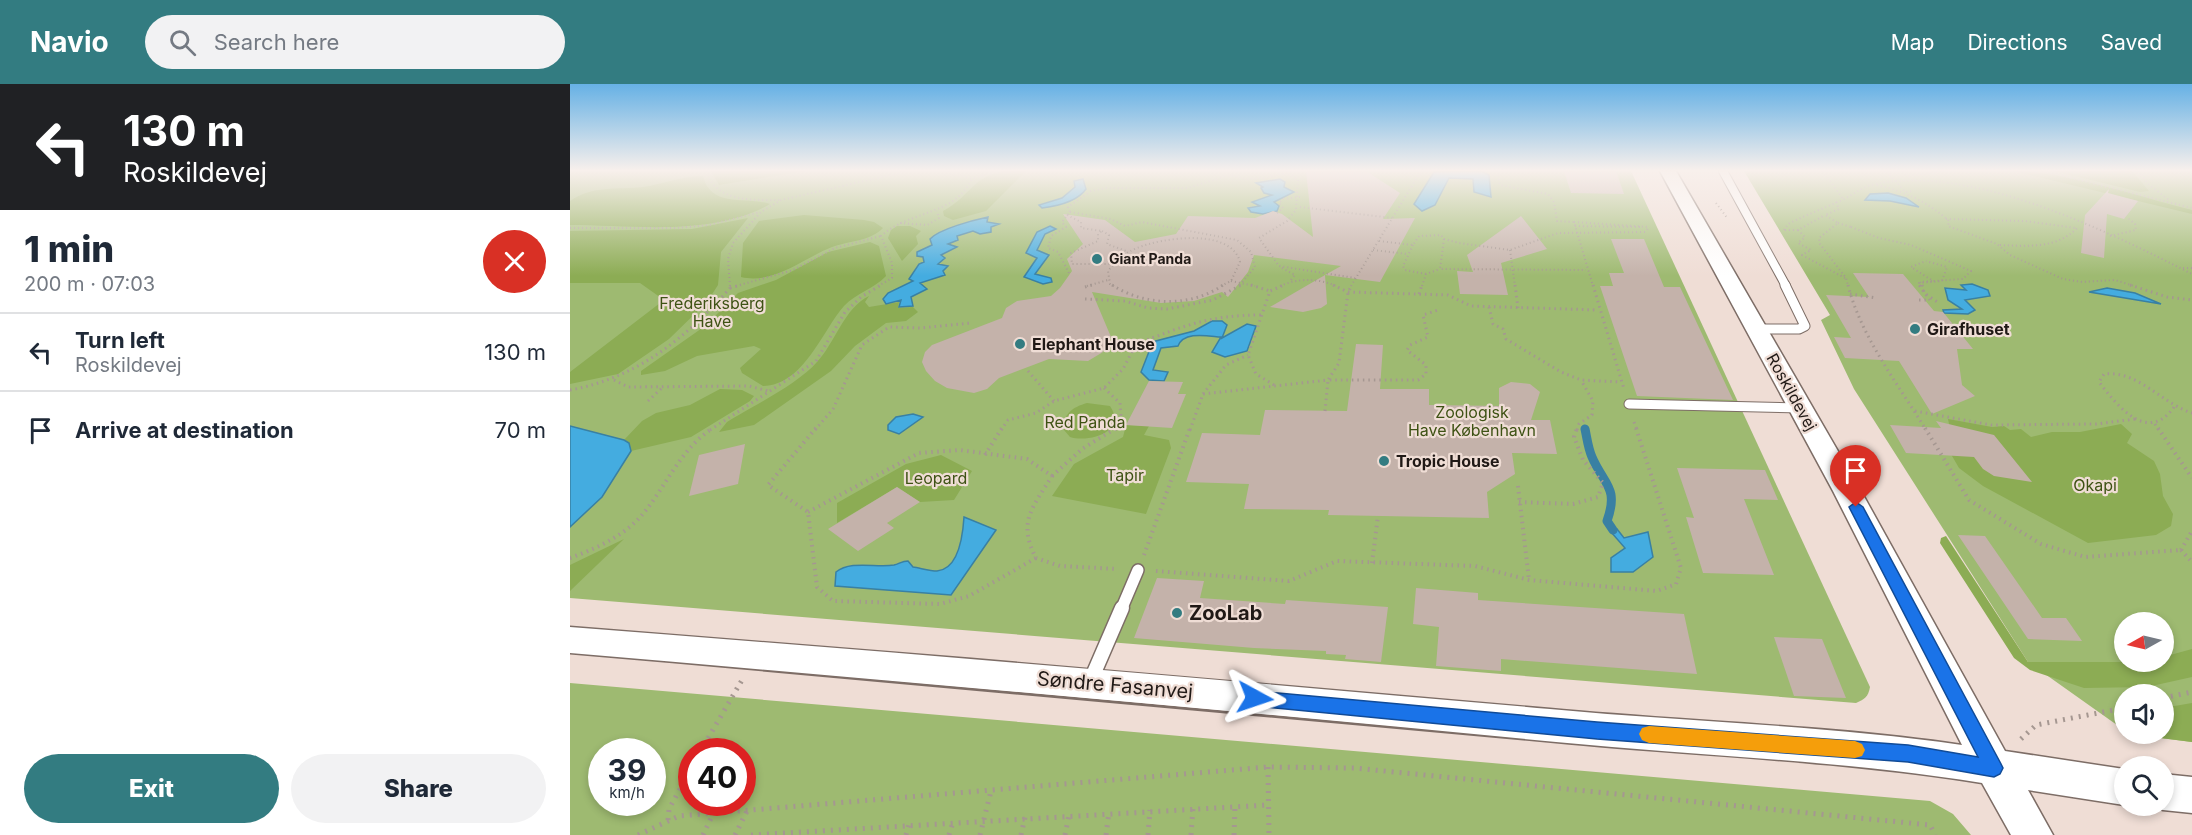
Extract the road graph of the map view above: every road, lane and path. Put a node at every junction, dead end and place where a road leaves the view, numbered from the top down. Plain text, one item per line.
1 (771, 206) edge
2 (945, 206) edge
3 (1069, 206) edge
4 (1282, 206) edge
5 (1399, 206) edge
6 (1554, 206) edge
7 (1688, 206) edge
8 (1718, 206) edge
9 (1742, 206) edge
10 (1823, 206) edge
11 (1838, 206) edge
12 (1929, 206) edge
13 (2026, 206) edge
14 (1300, 207) joint
15 (937, 210) junction
16 (761, 212) junction
17 (1277, 213) dead end
18 (1069, 214) junction
19 (1825, 215) junction
20 (1392, 218) junction
21 (2128, 218) dead end
22 (1946, 219) junction
23 (899, 222) junction
24 (1734, 223) dead end
25 (1838, 223) junction
26 (1574, 224) junction
27 (2082, 225) junction
28 (570, 228) edge
29 (2076, 228) junction
30 (1798, 230) junction
31 (1102, 231) junction
32 (1576, 231) junction
33 (881, 236) junction
34 (2110, 236) junction
35 (1444, 239) junction
36 (1379, 241) junction
37 (1094, 244) junction
38 (1107, 244) junction
39 (1413, 245) junction
40 (2000, 245) junction
41 (1373, 250) junction
42 (1510, 250) junction
43 (1126, 251) junction
44 (1408, 254) junction
45 (1111, 264) junction
46 (1279, 266) junction
47 (2179, 267) junction
48 (2192, 268) edge
49 (1440, 269) junction
50 (1513, 269) junction
51 (1586, 270) junction
52 (1069, 273) dead end
53 (1426, 274) junction
54 (2192, 274) edge
55 (1356, 278) junction
56 (1846, 278) junction
57 (1108, 280) junction
58 (1230, 281) junction
59 (1934, 281) junction
60 (1290, 282) junction
61 (1243, 284) junction
62 (1085, 287) dead end
63 (730, 288) junction
64 (1270, 291) junction
65 (1348, 292) junction
66 (1419, 294) junction
67 (1850, 294) junction
68 (1453, 297) junction
69 (1876, 298) dead end
70 (1085, 299) dead end
71 (1919, 300) dead end
72 (2192, 300) edge
73 (1454, 303) dead end
74 (1939, 303) dead end
75 (1489, 307) junction
76 (1518, 308) junction
77 (1438, 310) dead end
78 (1598, 310) junction
79 (1261, 315) junction
80 (971, 323) dead end
81 (1756, 329) junction
82 (1248, 355) junction
83 (1028, 371) dead end
84 (614, 380) junction
85 (1328, 380) junction
86 (1581, 380) junction
87 (1621, 382) junction
88 (663, 387) junction
89 (1277, 387) junction
90 (1104, 388) junction
91 (570, 390) edge
92 (768, 391) junction
93 (1203, 394) junction
94 (648, 401) dead end
95 (1054, 402) junction
96 (1629, 404) junction
97 (2174, 407) junction
98 (1801, 408) junction
99 (1325, 411) dead end
100 (1914, 411) junction
101 (2192, 413) edge
102 (2135, 419) junction
103 (2155, 424) junction
104 (985, 456) junction
105 (1052, 476) junction
106 (2192, 478) edge
107 (1518, 486) dead end
108 (1520, 502) junction
109 (808, 512) junction
110 (1378, 516) dead end
111 (2192, 531) edge
112 (2181, 550) junction
113 (570, 558) edge
114 (1036, 558) junction
115 (2192, 562) edge
116 (1372, 563) junction
117 (1138, 570) junction
118 (1529, 580) junction
119 (570, 640) edge
120 (760, 655) junction
121 (1090, 682) junction
122 (2192, 692) edge
123 (2174, 696) edge
124 (2114, 710) edge
125 (708, 738) edge
126 (1268, 767) junction
127 (1994, 768) junction
128 (2114, 786) edge
129 (991, 791) junction
130 (678, 792) edge
131 (2174, 793) edge
132 (2192, 795) edge
133 (1268, 805) junction
134 (1235, 806) junction
135 (1193, 808) junction
136 (756, 809) edge
137 (1150, 810) junction
138 (1109, 812) junction
139 (1069, 815) junction
140 (679, 816) edge
141 (712, 816) edge
142 (744, 816) edge
143 (1025, 817) junction
144 (984, 819) junction
145 (669, 821) junction
146 (953, 822) junction
147 (909, 824) junction
148 (868, 827) junction
149 (819, 833) edge
150 (777, 834) edge
151 (638, 835) edge
152 (703, 835) edge
153 (735, 835) edge
154 (751, 835) edge
155 (865, 835) edge
156 (906, 835) edge
157 (949, 835) edge
158 (980, 835) edge
159 (1021, 835) edge
160 (1065, 835) edge
161 (1106, 835) edge
162 (1148, 835) edge
163 (1191, 835) edge
164 (1234, 835) edge
165 (1269, 835) edge
166 (1935, 835) edge
167 (2033, 835) edge

1 - 16 path
2 - 15 path
3 - 18 path
4 - 17 path
5 - 20 path
6 - 26 path
7 - 81 street, Roskildevej
8 - 24 path
9 - 81 lane
10 - 30 path
11 - 19 path
12 - 22 path
13 - 27 path
14 - 20 path
14 - 46 path
15 - 23 path
15 - 23 path
16 - 28 path
16 - 63 path
18 - 31 path
18 - 52 path
18 - 61 path
19 - 25 path
19 - 30 path
20 - 36 path
21 - 34 path
22 - 29 path
22 - 40 path
23 - 33 path
25 - 56 path
25 - 59 path, bridge
26 - 32 path
26 - 32 path
27 - 29 path
27 - 34 path
29 - 40 path
30 - 56 path
31 - 37 path
31 - 38 path
32 - 42 path
32 - 51 path
33 - 63 path
33 - 92 path
34 - 47 path
35 - 39 path
35 - 42 path
35 - 49 path
36 - 39 path
36 - 41 path
37 - 38 path
37 - 45 path
38 - 43 path
39 - 44 path
40 - 72 path
41 - 44 path
41 - 55 path
42 - 50 path
43 - 45 path
43 - 58 path
44 - 53 path
45 - 57 path
46 - 55 path
46 - 60 path
47 - 48 path
47 - 54 path
49 - 50 path
49 - 53 path
50 - 51 path
50 - 76 path
51 - 78 path
53 - 66 path
55 - 65 path
56 - 67 path
57 - 58 path
57 - 62 path
58 - 61 path
59 - 71 path, bridge
59 - 74 path, bridge
60 - 64 path
60 - 65 path
61 - 64 path
61 - 70 path
63 - 84 path
64 - 79 path
65 - 66 path
65 - 85 path
66 - 68 path
67 - 69 path
67 - 100 path
68 - 73 path
68 - 75 path
75 - 76 path
75 - 86 path
76 - 78 path
77 - 85 path
78 - 87 path
79 - 82 path
79 - 90 path
80 - 109 path
81 - 98 street, Roskildevej
82 - 89 path
82 - 93 path
83 - 95 path
84 - 88 path
84 - 91 path
85 - 89 path
85 - 99 path
86 - 87 path
86 - 108 path
87 - 96 path
88 - 92 path
88 - 94 path
89 - 93 path
90 - 95 path
90 - 105 path
92 - 113 path
93 - 117 path
95 - 104 path
96 - 98 lane
96 - 118 path
97 - 101 path
97 - 102 path
97 - 103 path
98 - 127 street, Roskildevej
100 - 102 path
100 - 112 path
102 - 103 path
103 - 106 path
104 - 105 path
104 - 109 path
105 - 114 path
107 - 108 path
108 - 118 path
109 - 114 path
110 - 116 path
111 - 112 path
112 - 115 path
114 - 117 path
116 - 117 path
116 - 118 path
117 - 121 lane
119 - 120 street, Søndre Fasanvej
120 - 121 street, Søndre Fasanvej
120 - 125 path
121 - 127 street, Søndre Fasanvej
122 - 123 path
124 - 127 path
126 - 129 path
126 - 133 path
126 - 166 path
127 - 128 street, Søndre Fasanvej
127 - 167 street, Roskildevej
129 - 136 path
129 - 144 path
130 - 145 path
131 - 132 street
133 - 134 path
133 - 165 path
134 - 135 path
134 - 164 path
135 - 137 path
135 - 163 path
137 - 138 path
137 - 162 path
138 - 139 path
138 - 161 path
139 - 143 path
139 - 160 path
140 - 145 path
141 - 152 path
142 - 153 path
143 - 144 path
143 - 159 path
144 - 146 path
144 - 158 path
145 - 151 path
146 - 147 path
146 - 157 path
147 - 148 path
147 - 156 path
148 - 149 path
148 - 155 path
149 - 150 path
150 - 154 path

